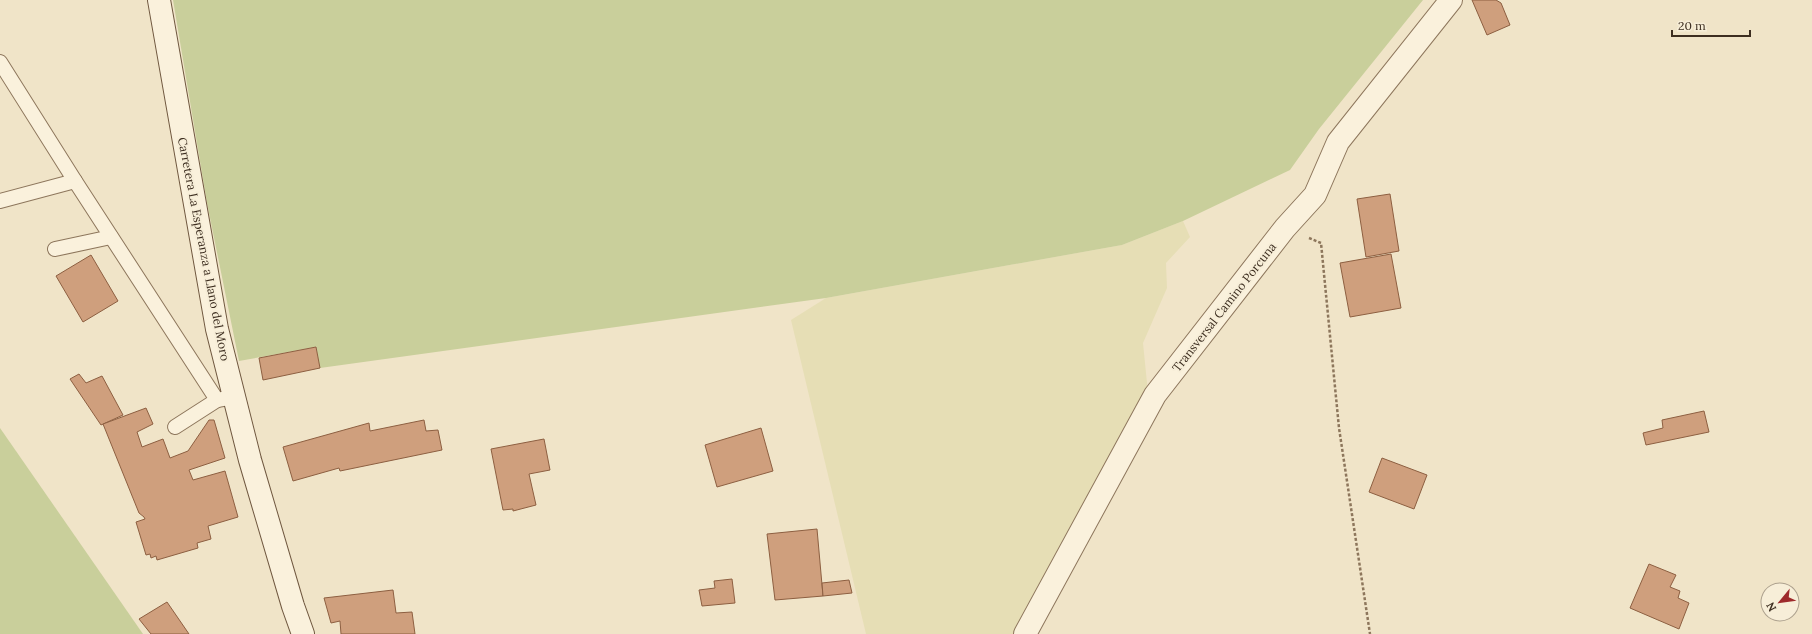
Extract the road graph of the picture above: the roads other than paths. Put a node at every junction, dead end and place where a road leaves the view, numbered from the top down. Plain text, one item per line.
1 (159, 0) edge
2 (1451, 0) edge
3 (0, 62) edge
4 (75, 182) junction
5 (0, 201) edge
6 (111, 237) junction
7 (55, 248) dead end
8 (225, 398) junction
9 (175, 427) dead end
10 (303, 634) edge
11 (1025, 634) edge

1 - 8 street, Carretera La Esperanza a Llano del Moro
2 - 11 street, Transversal Camino Porcuna
3 - 4 lane
4 - 5 lane
4 - 6 lane
6 - 7 lane
6 - 8 lane
8 - 9 lane
8 - 10 street, Carretera La Esperanza a Llano del Moro

